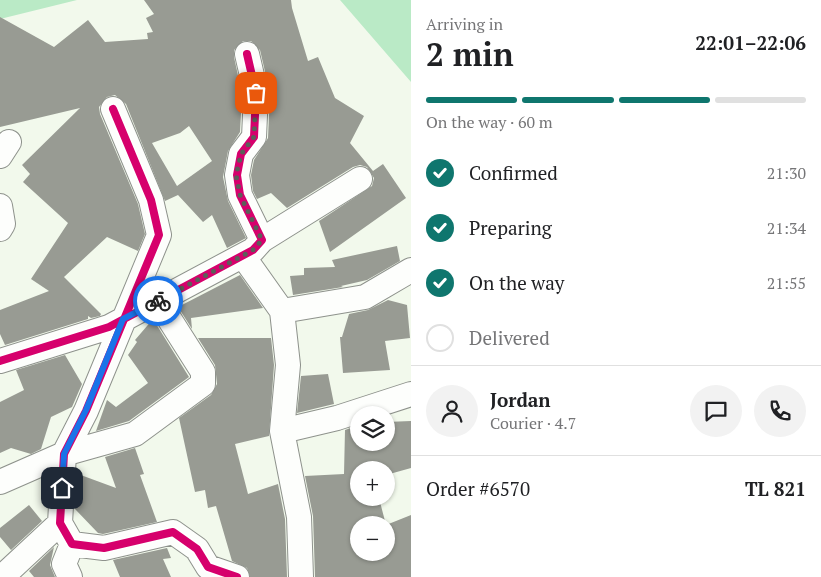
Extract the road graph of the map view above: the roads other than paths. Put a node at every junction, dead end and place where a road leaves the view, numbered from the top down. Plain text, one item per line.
1 (247, 54) dead end
2 (113, 109) dead end
3 (360, 178) dead end
4 (0, 206) edge
5 (0, 229) edge
6 (262, 240) junction
7 (242, 256) junction
8 (411, 270) edge
9 (158, 301) junction
10 (282, 311) junction
11 (123, 319) junction
12 (0, 361) edge
13 (411, 394) edge
14 (282, 430) junction
15 (64, 454) junction
16 (0, 482) edge
17 (60, 523) junction
18 (72, 544) junction
19 (2, 577) edge
20 (70, 577) edge
21 (237, 577) edge
22 (301, 577) edge

1 - 6 street
2 - 11 street
3 - 6 street
4 - 5 street
6 - 7 street
7 - 9 street
7 - 10 street
8 - 10 street
9 - 11 street
9 - 15 street
10 - 14 street
11 - 12 street
11 - 15 street
13 - 14 street
14 - 22 street
15 - 16 street
15 - 17 street
17 - 18 street
17 - 19 street
18 - 20 street
18 - 21 street

